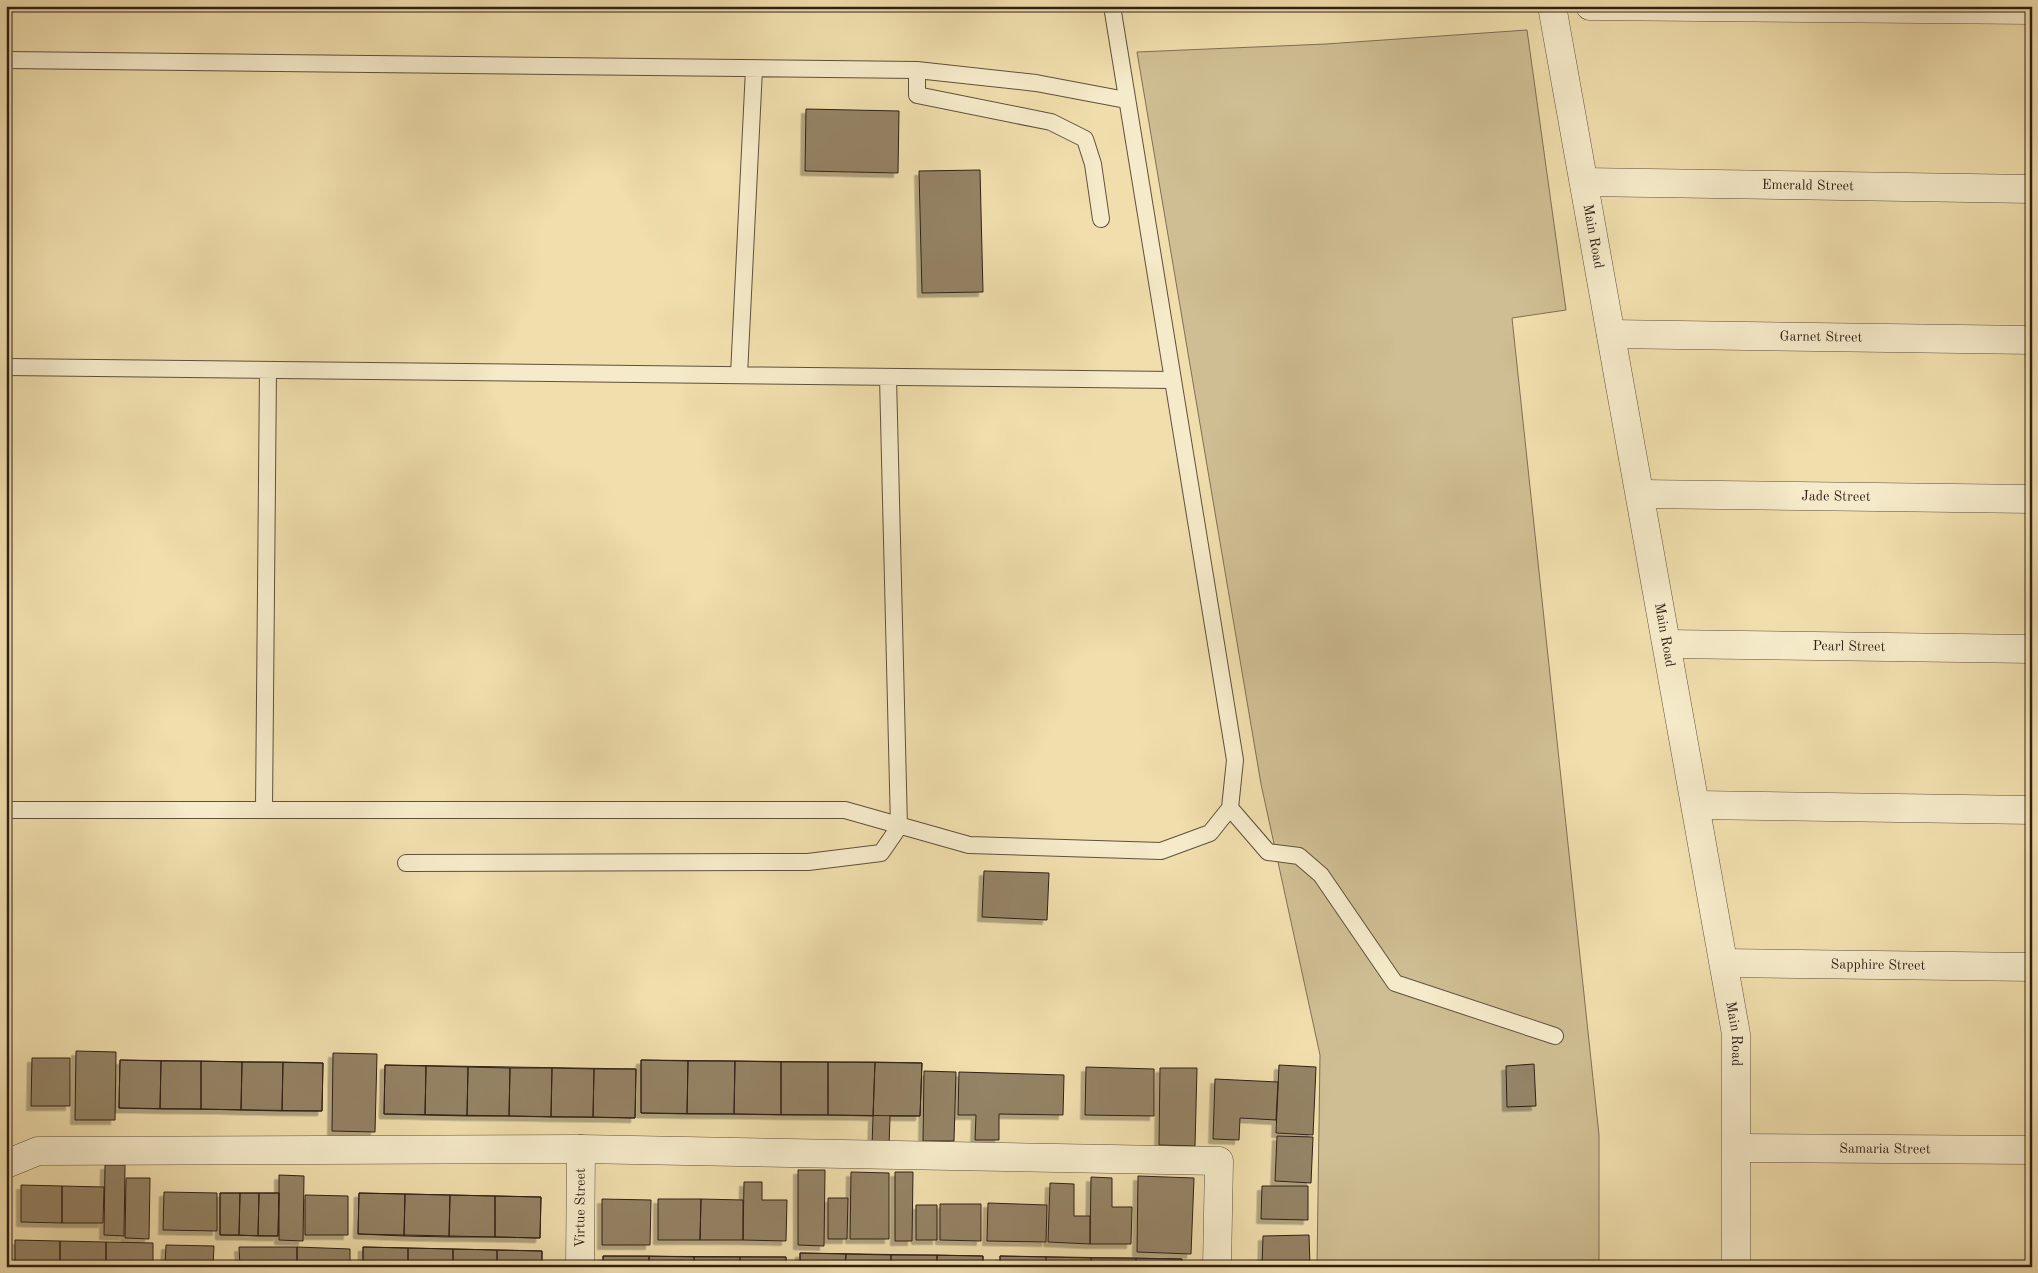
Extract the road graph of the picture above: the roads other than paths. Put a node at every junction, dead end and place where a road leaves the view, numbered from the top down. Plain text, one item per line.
1 (1112, 6) edge
2 (1552, 6) edge
3 (1590, 6) edge
4 (2032, 10) edge
5 (6, 60) edge
6 (754, 69) junction
7 (917, 70) junction
8 (1126, 100) junction
9 (1584, 182) junction
10 (2032, 190) edge
11 (1101, 219) dead end
12 (1611, 334) junction
13 (2032, 340) edge
14 (6, 367) edge
15 (268, 370) junction
16 (739, 375) junction
17 (888, 377) junction
18 (1172, 380) junction
19 (1640, 494) junction
20 (2032, 499) edge
21 (1667, 644) junction
22 (2032, 649) edge
23 (1696, 805) junction
24 (264, 808) junction
25 (1230, 808) junction
26 (6, 810) edge
27 (2032, 810) edge
28 (899, 827) junction
29 (406, 863) dead end
30 (1724, 963) junction
31 (2032, 967) edge
32 (1556, 1036) dead end
33 (1737, 1148) junction
34 (581, 1149) junction
35 (2032, 1150) edge
36 (6, 1164) edge
37 (580, 1267) edge
38 (1217, 1267) edge
39 (1736, 1267) edge

1 - 8 lane
2 - 9 street, Main Road
3 - 4 street
5 - 6 lane
6 - 7 lane
6 - 16 lane
7 - 8 lane
7 - 11 lane
8 - 18 lane
9 - 10 street, Emerald Street
9 - 12 street, Main Road
12 - 13 street, Garnet Street
12 - 19 street, Main Road
14 - 15 lane
15 - 16 lane
15 - 24 lane
16 - 17 lane
17 - 18 lane
17 - 28 lane
18 - 25 lane
19 - 20 street, Jade Street
19 - 21 street, Main Road
21 - 22 street, Pearl Street
21 - 23 street, Main Road
23 - 27 street
23 - 30 street, Main Road
24 - 26 lane
24 - 28 lane
25 - 28 lane
25 - 32 lane
28 - 29 lane
30 - 31 street, Sapphire Street
30 - 33 street, Main Road
33 - 35 street, Samaria Street
33 - 39 street, Main Road
34 - 36 street
34 - 37 street, Virtue Street
34 - 38 street

